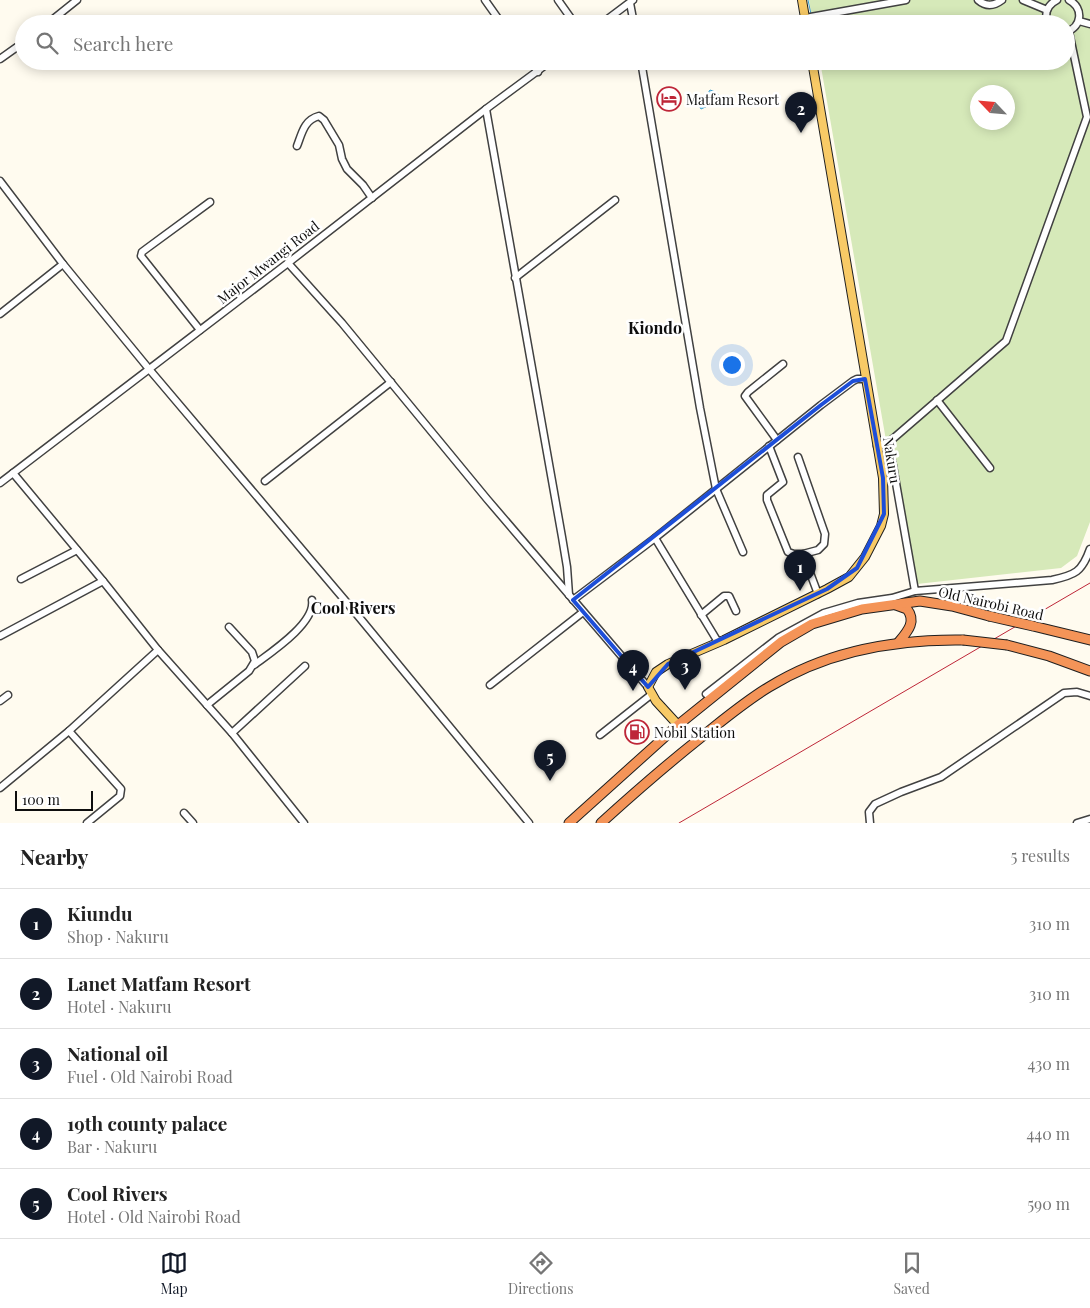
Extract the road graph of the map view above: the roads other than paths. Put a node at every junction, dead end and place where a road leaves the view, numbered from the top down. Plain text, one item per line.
1 (77, 0) edge
2 (485, 0) edge
3 (558, 0) edge
4 (802, 0) edge
5 (906, 0) edge
6 (978, 0) edge
7 (1002, 0) edge
8 (1023, 0) edge
9 (1057, 0) edge
10 (1070, 0) edge
11 (631, 1) edge
12 (1047, 10) junction
13 (58, 15) edge
14 (496, 15) edge
15 (569, 15) edge
16 (613, 15) edge
17 (633, 15) edge
18 (804, 15) edge
19 (834, 15) edge
20 (1046, 15) edge
21 (1079, 21) junction
22 (1090, 24) edge
23 (1075, 27) edge
24 (15, 48) edge
25 (0, 59) edge
26 (1075, 62) edge
27 (540, 70) edge
28 (644, 70) edge
29 (814, 70) edge
30 (538, 72) joint
31 (486, 109) junction
32 (1088, 118) edge
33 (297, 146) dead end
34 (0, 181) edge
35 (372, 198) junction
36 (615, 200) dead end
37 (210, 202) dead end
38 (288, 263) junction
39 (63, 264) junction
40 (515, 278) junction
41 (0, 314) edge
42 (200, 330) junction
43 (783, 364) dead end
44 (149, 369) junction
45 (865, 379) junction
46 (391, 382) junction
47 (937, 400) junction
48 (777, 440) junction
49 (888, 443) junction
50 (769, 446) junction
51 (877, 446) junction
52 (798, 457) dead end
53 (990, 468) dead end
54 (12, 473) junction
55 (265, 481) dead end
56 (0, 483) edge
57 (716, 490) junction
58 (655, 538) junction
59 (1090, 549) edge
60 (77, 550) junction
61 (743, 552) dead end
62 (803, 554) junction
63 (1090, 567) edge
64 (1075, 575) junction
65 (21, 579) dead end
66 (103, 581) junction
67 (915, 591) junction
68 (818, 594) junction
69 (571, 598) junction
70 (312, 600) dead end
71 (896, 605) junction
72 (736, 611) dead end
73 (583, 612) junction
74 (701, 614) junction
75 (229, 627) dead end
76 (0, 636) edge
77 (1090, 640) edge
78 (718, 642) junction
79 (898, 643) junction
80 (158, 650) junction
81 (254, 665) junction
82 (304, 666) dead end
83 (1090, 671) edge
84 (490, 685) dead end
85 (650, 690) junction
86 (706, 694) dead end
87 (8, 695) dead end
88 (1090, 696) edge
89 (0, 701) edge
90 (207, 705) junction
91 (678, 725) junction
92 (68, 731) junction
93 (232, 734) junction
94 (600, 735) dead end
95 (0, 788) edge
96 (184, 814) dead end
97 (1090, 819) edge
98 (88, 823) edge
99 (193, 823) edge
100 (304, 823) edge
101 (529, 823) edge
102 (570, 823) edge
103 (601, 823) edge
104 (870, 823) edge
105 (1077, 823) edge

1 - 13 street
2 - 14 street
3 - 15 street
4 - 18 main road
5 - 19 street
6 - 7 street
8 - 12 street
9 - 12 street
10 - 21 street
11 - 16 street
11 - 17 street
12 - 20 street
21 - 22 street
21 - 23 street
24 - 25 street
26 - 32 street
27 - 30 street, Major Mwangi Road
28 - 57 street
29 - 45 main road, Nakuru
30 - 31 street, Major Mwangi Road
31 - 35 street, Major Mwangi Road
31 - 40 street
32 - 47 street
33 - 35 street
34 - 39 street
35 - 38 street, Major Mwangi Road
36 - 40 street
37 - 42 street
38 - 42 street, Major Mwangi Road
38 - 46 street
39 - 41 street
39 - 44 street
40 - 69 street
42 - 44 street, Major Mwangi Road
43 - 48 street
44 - 54 street, Major Mwangi Road
44 - 101 street
45 - 48 street
45 - 51 main road, Nakuru
46 - 55 street
46 - 69 street
47 - 49 street
47 - 53 street
48 - 50 street
49 - 51 street
49 - 67 street
50 - 57 street
50 - 62 street
51 - 68 main road, Nakuru
52 - 62 street
54 - 56 street, Major Mwangi Road
54 - 60 street
57 - 58 street
57 - 61 street
58 - 69 street
58 - 74 street
59 - 64 street
60 - 65 street
60 - 66 street
62 - 68 street
63 - 64 street
64 - 67 street
66 - 76 street
66 - 80 street
67 - 86 street
68 - 78 main road, Nakuru
69 - 73 street
70 - 81 street
71 - 77 highway, Old Nairobi Road, bridge
71 - 79 highway
71 - 91 highway, Old Nairobi Road
72 - 74 street
73 - 84 street
73 - 85 street
74 - 78 street
75 - 81 street
78 - 85 main road, Nakuru
79 - 83 highway, bridge
79 - 103 highway
80 - 90 street
80 - 92 street
81 - 90 street
82 - 93 street
85 - 91 main road
85 - 94 street
87 - 89 street
88 - 104 street
90 - 93 street
91 - 102 highway, Old Nairobi Road
92 - 95 street
92 - 98 street
93 - 100 street
96 - 99 street
97 - 105 street

